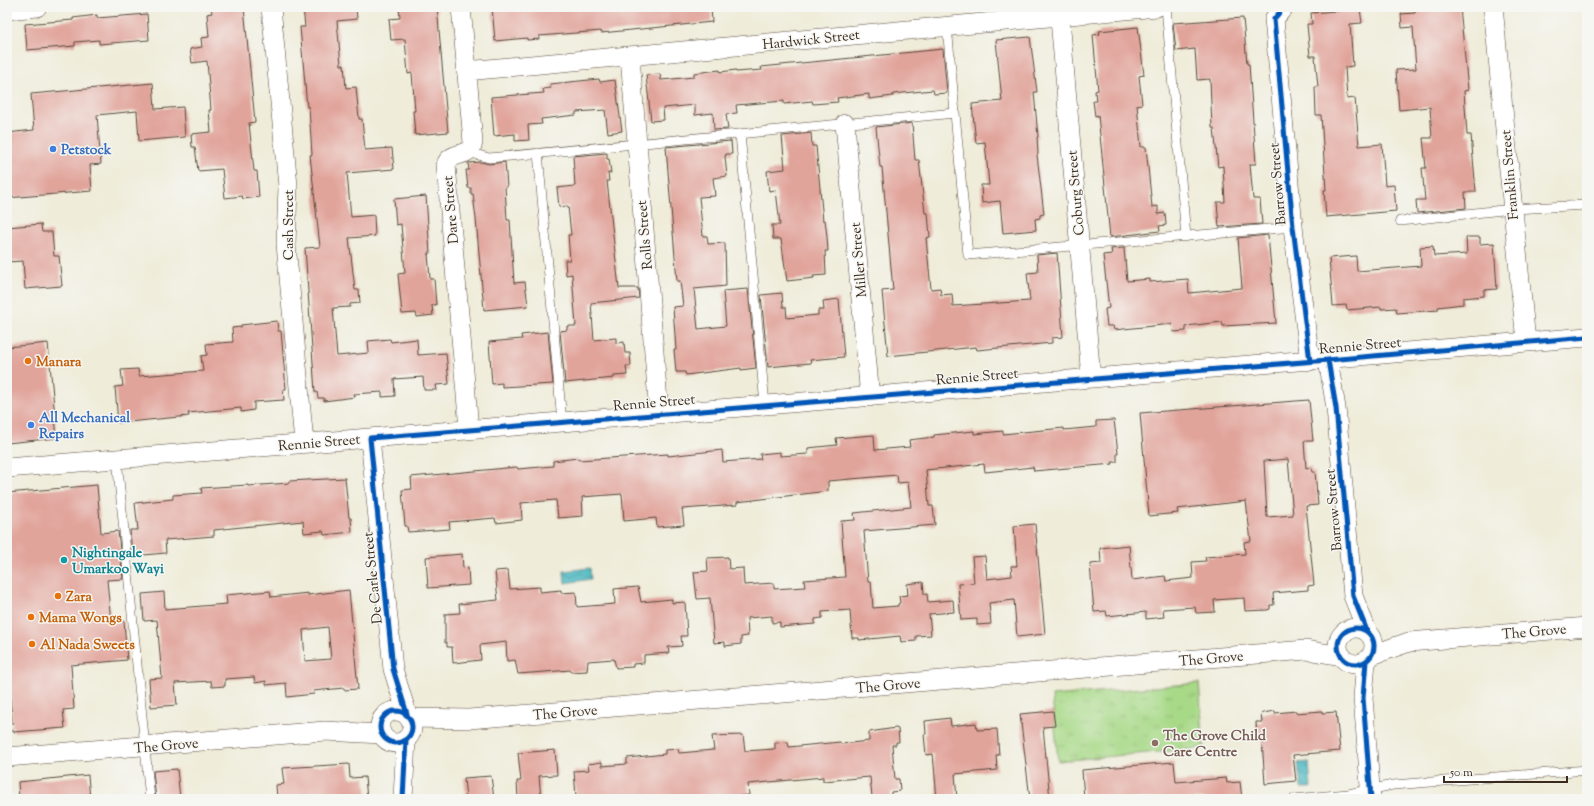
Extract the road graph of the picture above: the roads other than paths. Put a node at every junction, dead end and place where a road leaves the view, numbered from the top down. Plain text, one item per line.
1 (37, 7) edge
2 (271, 7) edge
3 (461, 7) edge
4 (1156, 7) edge
5 (1166, 7) edge
6 (1284, 7) edge
7 (1493, 7) edge
8 (7, 10) edge
9 (1060, 12) edge
10 (947, 26) junction
11 (630, 57) junction
12 (466, 71) junction
13 (955, 113) junction
14 (845, 124) junction
15 (740, 134) junction
16 (638, 143) junction
17 (468, 152) junction
18 (538, 153) junction
19 (1587, 205) edge
20 (1512, 210) junction
21 (1400, 221) dead end
22 (1293, 227) junction
23 (1186, 237) junction
24 (1079, 246) junction
25 (1587, 337) edge
26 (1526, 342) junction
27 (1319, 361) junction
28 (1091, 378) junction
29 (870, 397) junction
30 (765, 405) junction
31 (659, 414) junction
32 (562, 422) junction
33 (469, 429) junction
34 (370, 438) junction
35 (304, 443) junction
36 (117, 459) junction
37 (7, 468) edge
38 (1353, 596) junction
39 (1587, 627) edge
40 (1368, 633) junction
41 (1343, 635) junction
42 (1409, 642) junction
43 (1306, 650) junction
44 (1357, 659) junction
45 (393, 669) junction
46 (385, 726) junction
47 (408, 726) junction
48 (145, 746) junction
49 (7, 757) edge
50 (1587, 770) edge
51 (1371, 794) edge
52 (403, 795) edge
53 (150, 799) edge
54 (1294, 799) edge

1 - 8 street
2 - 35 street, Cash Street
3 - 12 street
4 - 9 street, Hardwick Street
5 - 23 lane
6 - 22 street, Barrow Street
7 - 20 street, Franklin Street
9 - 10 street, Hardwick Street
9 - 24 street, Coburg Street
10 - 11 street, Hardwick Street
10 - 13 lane
11 - 12 street, Hardwick Street
11 - 16 street, Rolls Street
12 - 17 street
13 - 14 lane
13 - 24 lane
14 - 15 lane
14 - 29 street, Miller Street
15 - 16 lane
15 - 30 lane
16 - 18 lane
16 - 31 street, Rolls Street
17 - 18 lane
17 - 33 street, Dare Street
18 - 32 lane
19 - 20 lane
20 - 21 lane
20 - 26 street, Franklin Street
22 - 23 lane
22 - 27 street, Barrow Street
23 - 24 lane
24 - 28 street, Coburg Street
25 - 26 street, Rennie Street
26 - 27 street, Rennie Street
27 - 28 street, Rennie Street
27 - 38 street, Barrow Street
28 - 29 street, Rennie Street
29 - 30 street, Rennie Street
30 - 31 street, Rennie Street
31 - 32 street, Rennie Street
32 - 33 street, Rennie Street
33 - 34 street, Rennie Street
34 - 35 street, Rennie Street
34 - 45 street, De Carle Street
35 - 36 street, Rennie Street
36 - 37 street, Rennie Street
36 - 48 lane
38 - 40 street, Barrow Street
38 - 41 street, Barrow Street
39 - 42 street, The Grove
40 - 41 street
40 - 42 street, The Grove
40 - 44 street
41 - 43 street, The Grove
41 - 44 street
42 - 44 street, The Grove
43 - 44 street, The Grove
43 - 47 street, The Grove
44 - 51 street
45 - 46 street, De Carle Street
45 - 47 street, De Carle Street
46 - 47 street
46 - 47 street
46 - 48 street, The Grove
46 - 52 street, De Carle Street
47 - 52 street, De Carle Street
48 - 49 street, The Grove
48 - 53 lane
50 - 51 lane
51 - 54 lane

